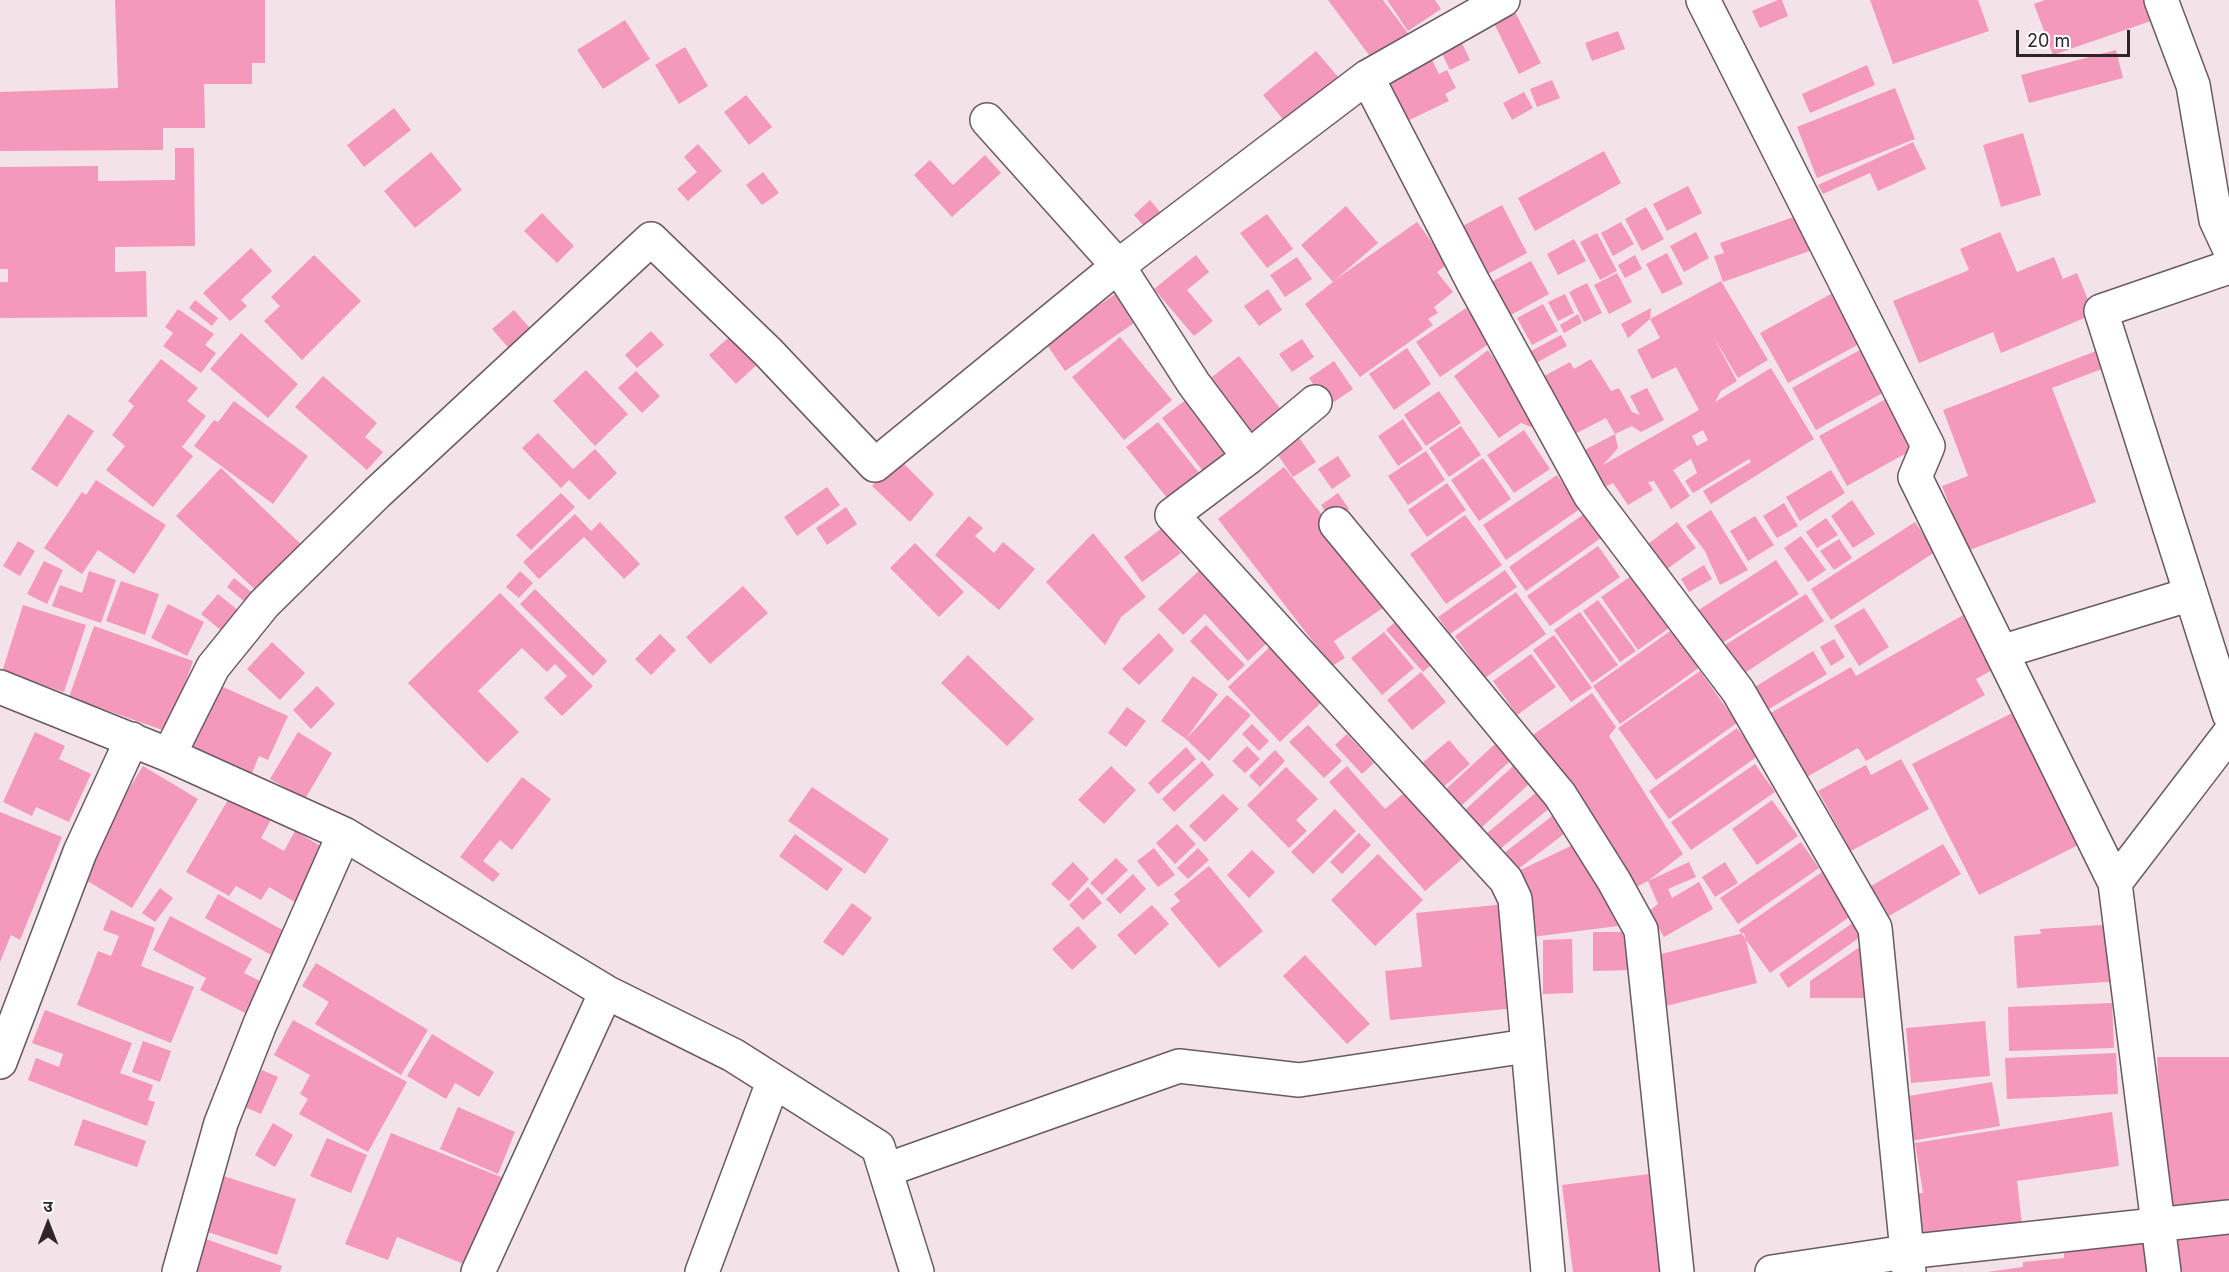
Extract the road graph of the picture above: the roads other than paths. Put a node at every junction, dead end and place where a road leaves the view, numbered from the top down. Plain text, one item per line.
1 (1503, 0) edge
2 (1703, 0) edge
3 (2162, 0) edge
4 (1367, 77) junction
5 (987, 120) dead end
6 (2229, 248) edge
7 (1118, 266) junction
8 (2229, 267) edge
9 (1315, 402) dead end
10 (1249, 457) junction
11 (1336, 524) dead end
12 (2191, 594) junction
13 (2001, 652) junction
14 (0, 687) edge
15 (2229, 714) edge
16 (2229, 735) edge
17 (132, 739) junction
18 (169, 755) junction
19 (344, 834) junction
20 (2115, 883) junction
21 (606, 992) junction
22 (1527, 1046) junction
23 (0, 1062) edge
24 (773, 1082) junction
25 (885, 1170) junction
26 (2229, 1217) edge
27 (2159, 1223) junction
28 (1907, 1262) edge
29 (179, 1272) edge
30 (478, 1272) edge
31 (702, 1272) edge
32 (917, 1272) edge
33 (1548, 1272) edge
34 (1677, 1272) edge
35 (1772, 1272) edge
36 (2164, 1272) edge

1 - 4 street
2 - 13 street
3 - 6 street
4 - 7 street
4 - 28 street
5 - 7 street
7 - 10 street
7 - 18 street
8 - 12 street
9 - 10 street
10 - 22 street
11 - 34 street
12 - 13 street
12 - 15 street
13 - 20 street
14 - 17 street
16 - 20 street
17 - 18 street
17 - 23 street
18 - 19 street
19 - 21 street
19 - 29 street
20 - 27 street
21 - 24 street
21 - 30 street
22 - 25 street
22 - 33 street
24 - 25 street
24 - 31 street
25 - 32 street
26 - 27 street
27 - 28 street
27 - 36 street
28 - 35 street

